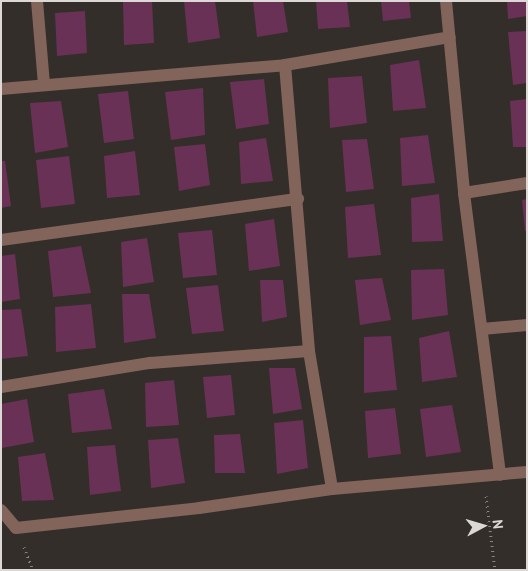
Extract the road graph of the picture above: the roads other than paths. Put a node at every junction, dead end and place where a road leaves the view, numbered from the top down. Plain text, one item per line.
1 (37, 1) edge
2 (446, 1) edge
3 (450, 37) junction
4 (285, 65) junction
5 (44, 84) junction
6 (1, 89) edge
7 (527, 183) edge
8 (464, 193) junction
9 (298, 200) junction
10 (1, 240) edge
11 (527, 325) edge
12 (482, 329) junction
13 (309, 350) junction
14 (1, 387) edge
15 (527, 472) edge
16 (500, 475) junction
17 (332, 489) junction
18 (1, 510) edge

1 - 5 street
2 - 3 street
3 - 4 street
3 - 8 street
4 - 5 street
4 - 9 street
5 - 6 street
7 - 8 street
8 - 12 street
9 - 10 street
9 - 13 street
11 - 12 street
12 - 16 street
13 - 14 street
13 - 17 street
15 - 16 street
16 - 17 street
17 - 18 street

